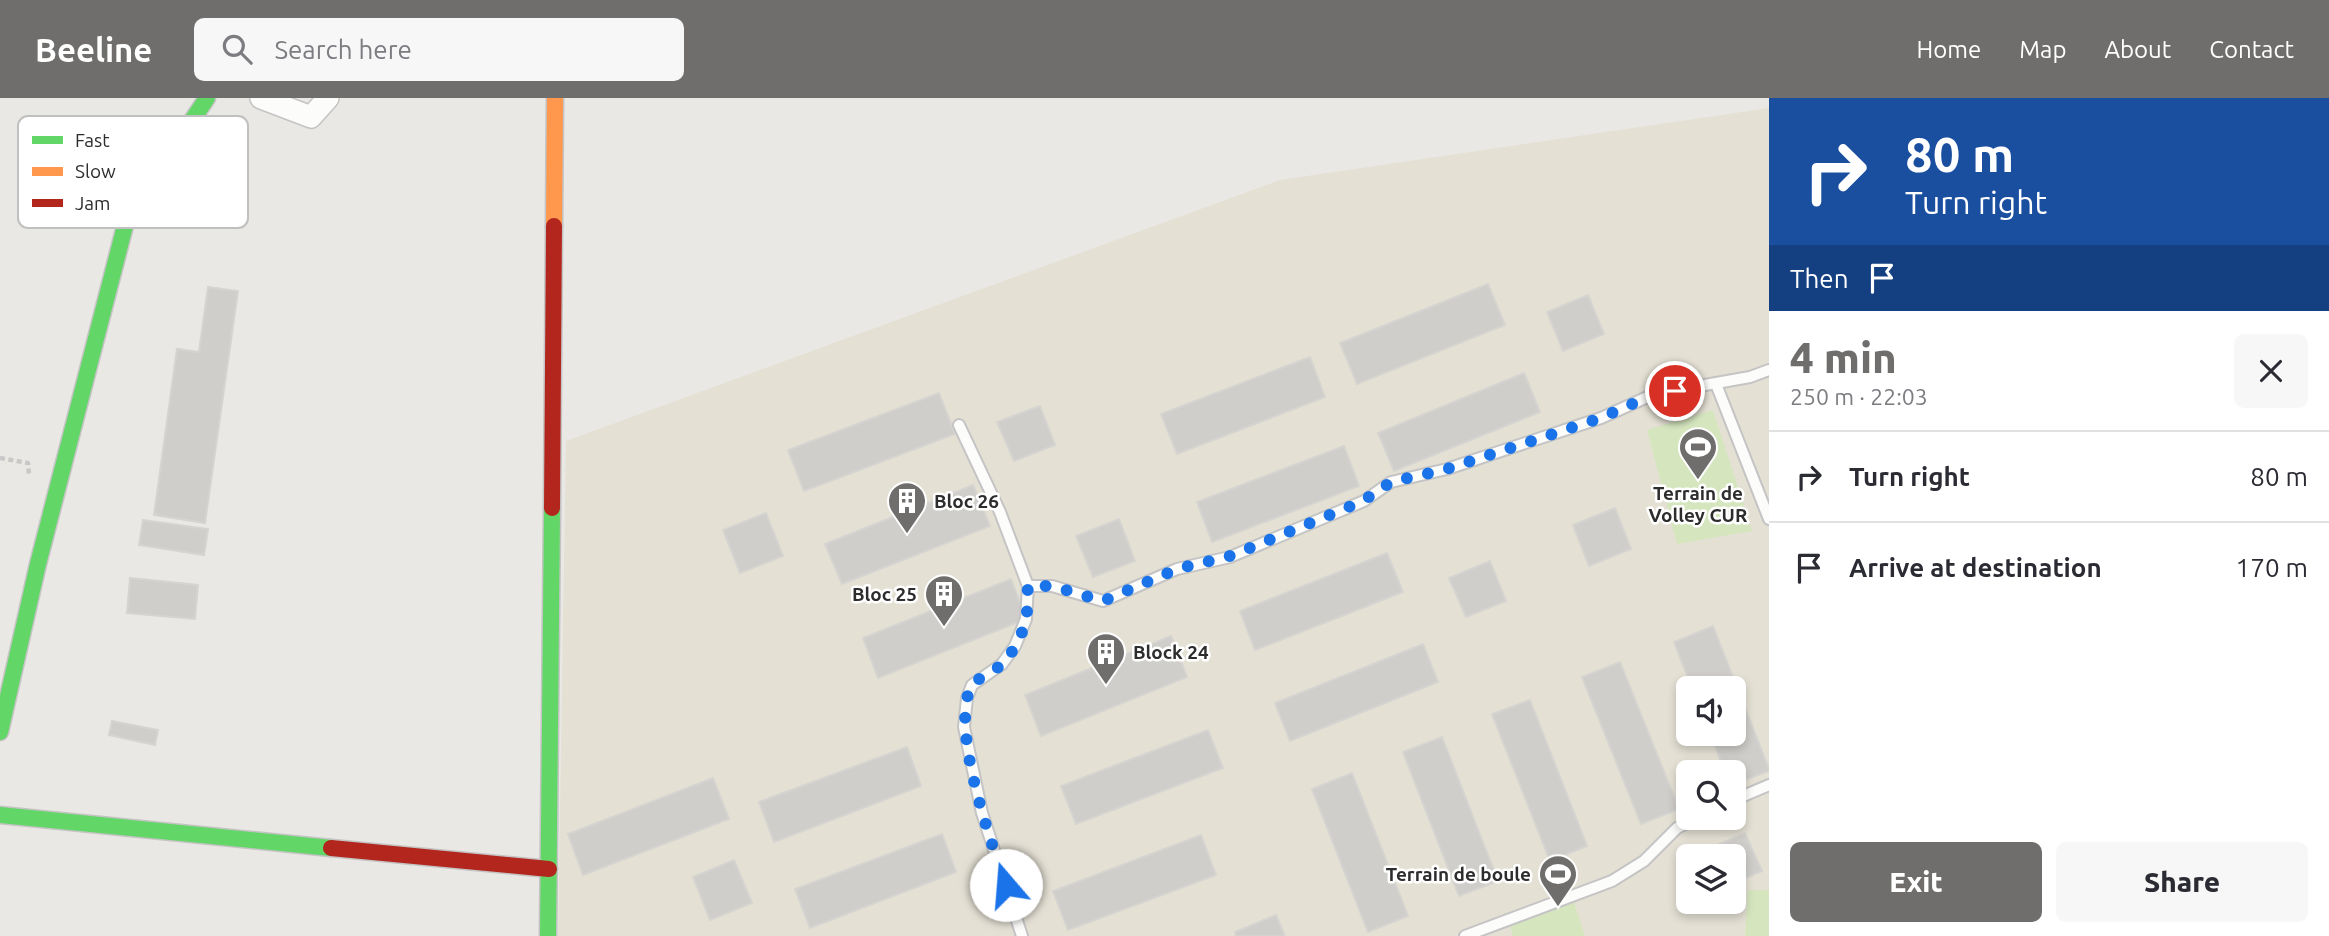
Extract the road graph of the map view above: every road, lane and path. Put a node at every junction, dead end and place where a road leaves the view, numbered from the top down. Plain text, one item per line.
1 (207, 98) edge
2 (261, 98) edge
3 (328, 98) edge
4 (555, 98) edge
5 (195, 116) edge
6 (124, 228) edge
7 (1769, 370) edge
8 (1716, 384) junction
9 (959, 425) dead end
10 (1769, 519) edge
11 (1028, 586) junction
12 (0, 732) edge
13 (1769, 785) edge
14 (1746, 795) edge
15 (0, 814) edge
16 (1676, 829) edge
17 (549, 869) junction
18 (548, 936) edge
19 (1022, 936) edge
20 (1465, 936) edge

1 - 5 street
2 - 3 street
4 - 17 street
6 - 12 street
7 - 8 lane
8 - 10 lane
8 - 11 lane
9 - 11 lane
11 - 19 lane
13 - 14 lane
15 - 17 street
16 - 20 lane
17 - 18 street

